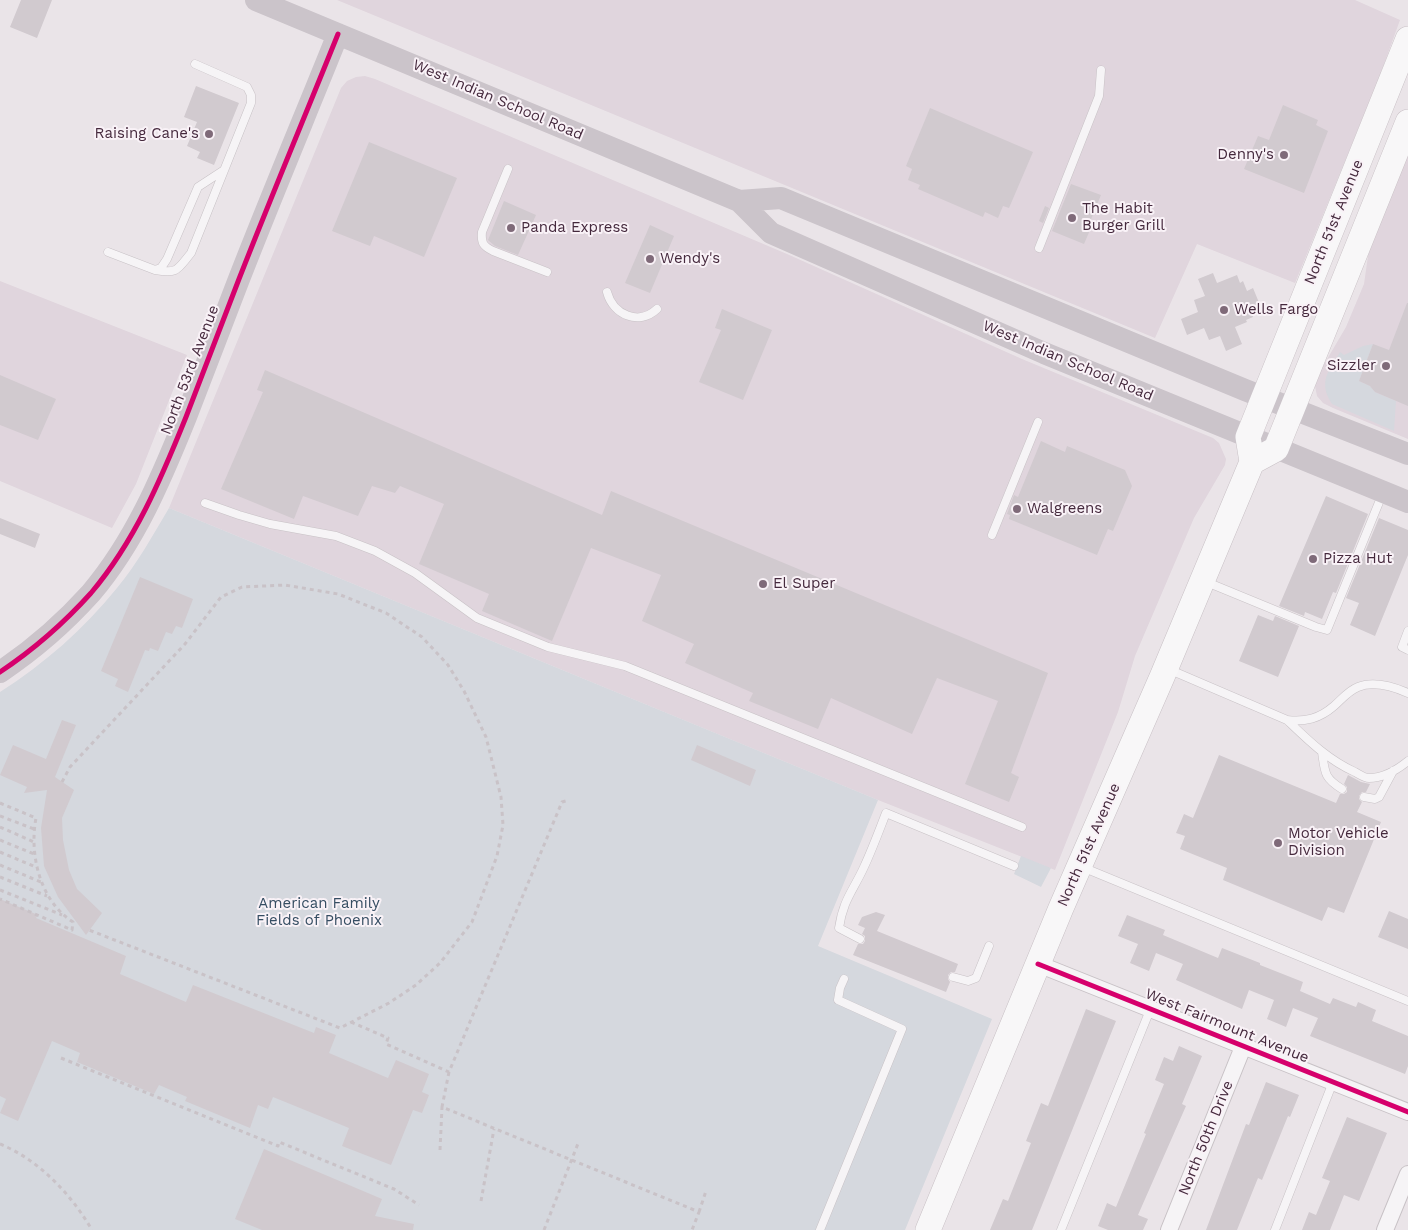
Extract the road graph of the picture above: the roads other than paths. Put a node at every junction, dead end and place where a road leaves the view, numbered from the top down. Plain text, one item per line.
1 (256, 0) edge
2 (338, 34) junction
3 (1408, 39) edge
4 (195, 64) dead end
5 (1101, 70) dead end
6 (1408, 122) edge
7 (225, 169) junction
8 (508, 169) dead end
9 (739, 201) junction
10 (1039, 248) dead end
11 (108, 252) dead end
12 (155, 270) junction
13 (547, 272) dead end
14 (607, 292) dead end
15 (658, 310) dead end
16 (1264, 397) junction
17 (1292, 408) junction
18 (1038, 422) dead end
19 (1248, 437) junction
20 (1276, 449) junction
21 (1408, 454) edge
22 (1252, 462) junction
23 (1383, 492) junction
24 (1408, 502) edge
25 (205, 503) dead end
26 (992, 535) dead end
27 (1202, 580) junction
28 (1408, 631) edge
29 (1408, 650) edge
30 (1166, 668) junction
31 (0, 672) edge
32 (1408, 693) edge
33 (1287, 720) junction
34 (1322, 752) junction
35 (1408, 761) edge
36 (1393, 771) junction
37 (1342, 789) dead end
38 (1364, 798) dead end
39 (1022, 827) dead end
40 (1014, 866) dead end
41 (1080, 866) junction
42 (860, 939) dead end
43 (989, 946) dead end
44 (1038, 964) junction
45 (952, 977) dead end
46 (844, 979) dead end
47 (1408, 1001) edge
48 (1150, 1010) junction
49 (1243, 1047) junction
50 (1333, 1082) junction
51 (1408, 1112) edge
52 (1408, 1174) edge
53 (820, 1230) edge
54 (928, 1230) edge
55 (1061, 1230) edge
56 (1169, 1230) edge
57 (1275, 1230) edge
58 (1385, 1230) edge

1 - 2 main road, West Indian School Road
2 - 9 main road, West Indian School Road
2 - 31 main road, North 53rd Avenue
3 - 16 main road, North 51st Avenue
4 - 7 lane
5 - 10 lane
6 - 17 main road, North 51st Avenue
7 - 12 lane
7 - 12 lane
8 - 13 lane
9 - 16 main road, West Indian School Road
9 - 19 main road, West Indian School Road
11 - 12 lane
14 - 15 lane
16 - 17 main road, West Indian School Road
16 - 19 main road, North 51st Avenue
17 - 20 main road, North 51st Avenue
17 - 21 main road, West Indian School Road
18 - 26 lane
19 - 20 main road, West Indian School Road
19 - 22 main road
20 - 22 main road
20 - 23 main road, West Indian School Road
22 - 27 main road, North 51st Avenue
23 - 24 main road, West Indian School Road
23 - 27 lane
25 - 39 lane
27 - 30 main road, North 51st Avenue
28 - 29 lane
30 - 33 lane
30 - 41 main road, North 51st Avenue
32 - 33 lane
33 - 34 lane
34 - 36 lane
34 - 37 lane
35 - 36 lane
36 - 38 lane
40 - 42 lane
41 - 44 main road, North 51st Avenue
41 - 47 lane
43 - 45 lane
44 - 48 street, West Fairmount Avenue
44 - 54 main road, North 51st Avenue
46 - 53 lane
48 - 49 street, West Fairmount Avenue
48 - 55 lane
49 - 50 street, West Fairmount Avenue
49 - 56 street, North 50th Drive
50 - 51 street, West Fairmount Avenue
50 - 57 lane
52 - 58 street

